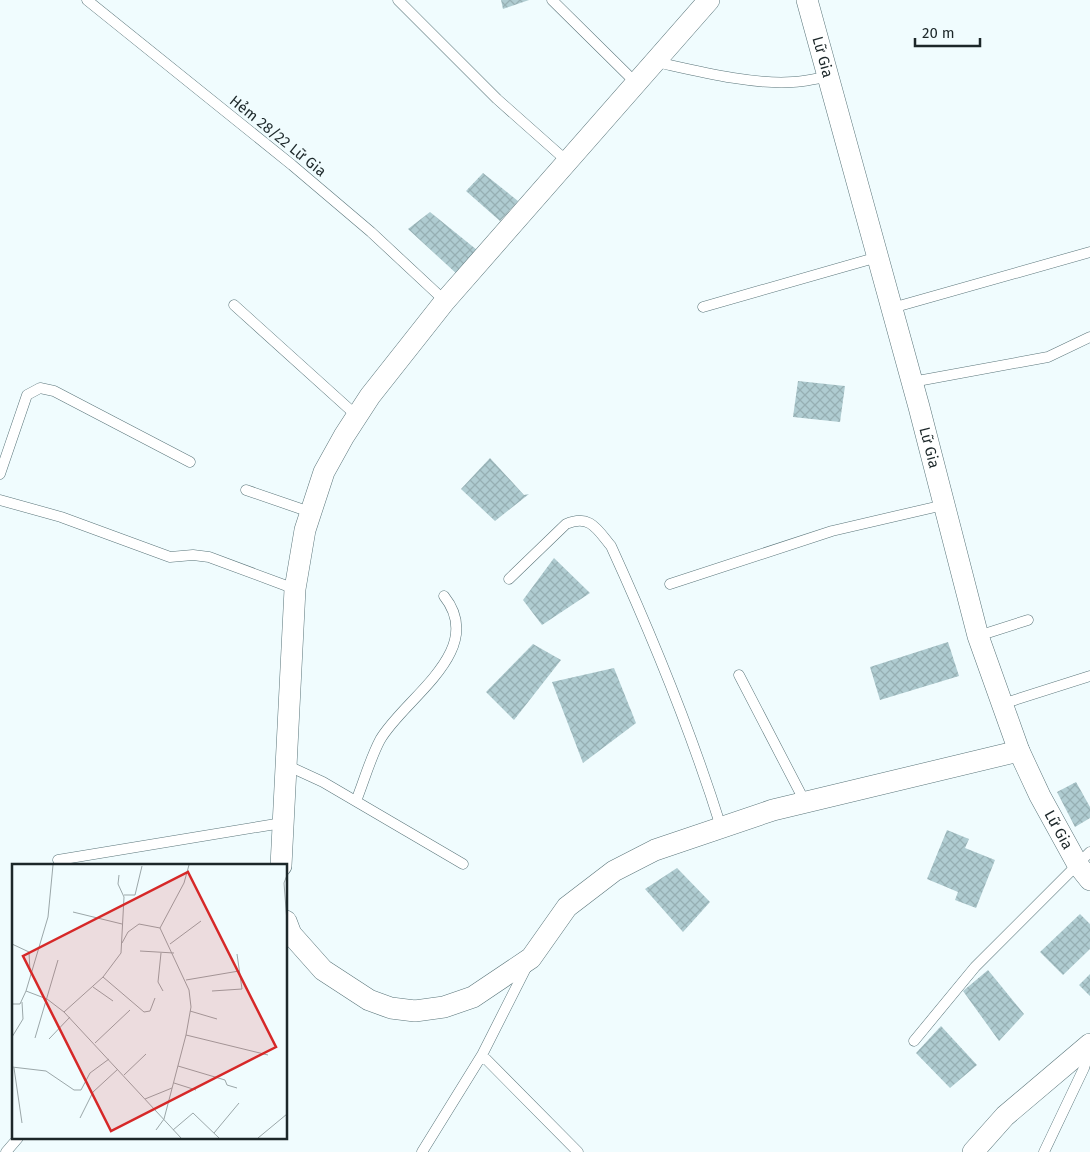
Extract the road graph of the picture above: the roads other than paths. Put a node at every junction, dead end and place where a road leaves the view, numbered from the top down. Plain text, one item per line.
1 (87, 0) edge
2 (398, 0) edge
3 (552, 0) edge
4 (709, 0) edge
5 (807, 0) edge
6 (656, 62) junction
7 (828, 77) junction
8 (636, 83) junction
9 (568, 162) junction
10 (1090, 252) edge
11 (878, 257) junction
12 (444, 301) junction
13 (234, 305) dead end
14 (703, 307) dead end
15 (892, 308) junction
16 (1090, 337) edge
17 (912, 382) junction
18 (357, 416) junction
19 (190, 462) dead end
20 (0, 474) edge
21 (246, 490) dead end
22 (0, 500) edge
23 (944, 505) junction
24 (310, 512) junction
25 (509, 579) dead end
26 (670, 584) dead end
27 (295, 589) junction
28 (444, 596) dead end
29 (1028, 620) dead end
30 (978, 636) junction
31 (739, 675) dead end
32 (1090, 676) edge
33 (1002, 704) junction
34 (1019, 751) junction
35 (286, 765) junction
36 (356, 801) junction
37 (805, 802) junction
38 (282, 823) junction
39 (721, 827) junction
40 (58, 860) dead end
41 (281, 864) edge
42 (463, 864) dead end
43 (1086, 866) edge
44 (288, 931) edge
45 (531, 958) junction
46 (914, 1041) dead end
47 (1090, 1044) edge
48 (1090, 1048) edge
49 (482, 1055) junction
50 (16, 1140) edge
51 (6, 1152) edge
52 (422, 1152) edge
53 (578, 1152) edge
54 (973, 1152) edge
55 (1044, 1152) edge

1 - 12 lane, Hẻm 28/22 Lữ Gia
2 - 9 lane
3 - 8 lane
4 - 6 street
5 - 7 street, Lữ Gia
6 - 7 lane
6 - 8 street
7 - 11 street, Lữ Gia
8 - 9 street
9 - 12 street
10 - 15 lane
11 - 14 lane
11 - 15 street, Lữ Gia
12 - 18 street
13 - 18 lane
15 - 17 street, Lữ Gia
16 - 17 lane
17 - 23 street, Lữ Gia
18 - 24 street
19 - 20 lane
21 - 24 lane
22 - 27 lane
23 - 26 lane
23 - 30 street, Lữ Gia
24 - 27 street
25 - 39 lane
27 - 35 street
28 - 36 lane
29 - 30 lane
30 - 33 street, Lữ Gia
31 - 37 lane
32 - 33 lane
33 - 34 street, Lữ Gia
34 - 37 street
34 - 43 street, Lữ Gia
35 - 36 lane
35 - 38 street
36 - 42 lane
37 - 39 street
38 - 40 lane
38 - 41 street
39 - 45 street
43 - 46 lane
44 - 45 street
45 - 49 lane
47 - 54 street
48 - 55 lane
49 - 52 lane
49 - 53 lane
50 - 51 lane

